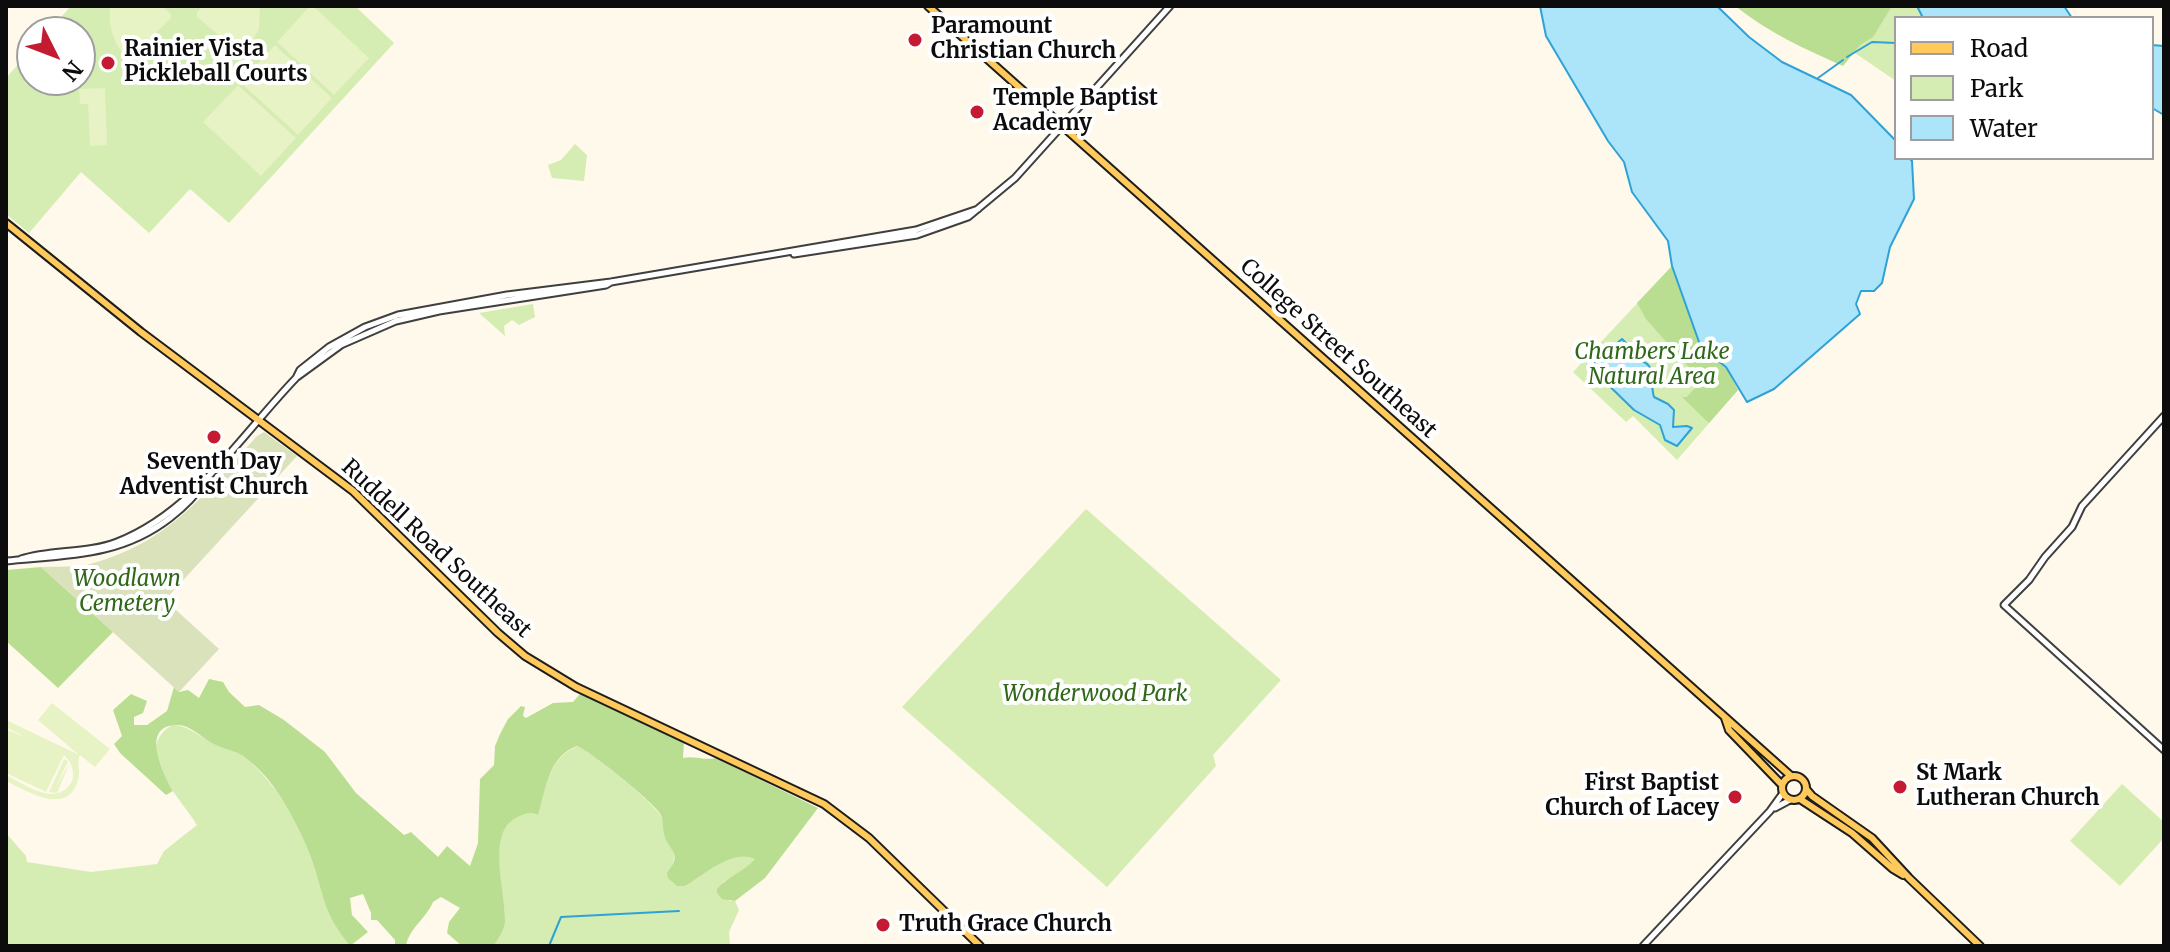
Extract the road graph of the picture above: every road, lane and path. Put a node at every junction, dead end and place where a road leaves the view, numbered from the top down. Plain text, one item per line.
1 (928, 6) edge
2 (1170, 6) edge
3 (1062, 125) junction
4 (6, 223) edge
5 (2164, 416) edge
6 (258, 420) junction
7 (6, 561) edge
8 (1725, 718) junction
9 (2164, 750) edge
10 (1791, 776) junction
11 (1782, 785) junction
12 (1806, 789) junction
13 (1783, 793) junction
14 (1800, 799) junction
15 (1790, 800) junction
16 (1770, 811) junction
17 (1909, 878) junction
18 (980, 946) edge
19 (1643, 946) edge
20 (1980, 946) edge

1 - 3 main road, College Street Southeast
2 - 3 street
3 - 6 street
3 - 8 main road, College Street Southeast
4 - 6 main road, Ruddell Road Southeast
5 - 9 street
6 - 7 street
6 - 18 main road, Ruddell Road Southeast
8 - 10 main road, College Street Southeast
8 - 11 main road, College Street Southeast
10 - 11 main road
10 - 12 main road
11 - 13 main road
12 - 14 main road
12 - 17 main road
13 - 15 main road
13 - 16 street
14 - 15 main road
14 - 17 main road
15 - 16 street
16 - 19 street
17 - 20 main road

